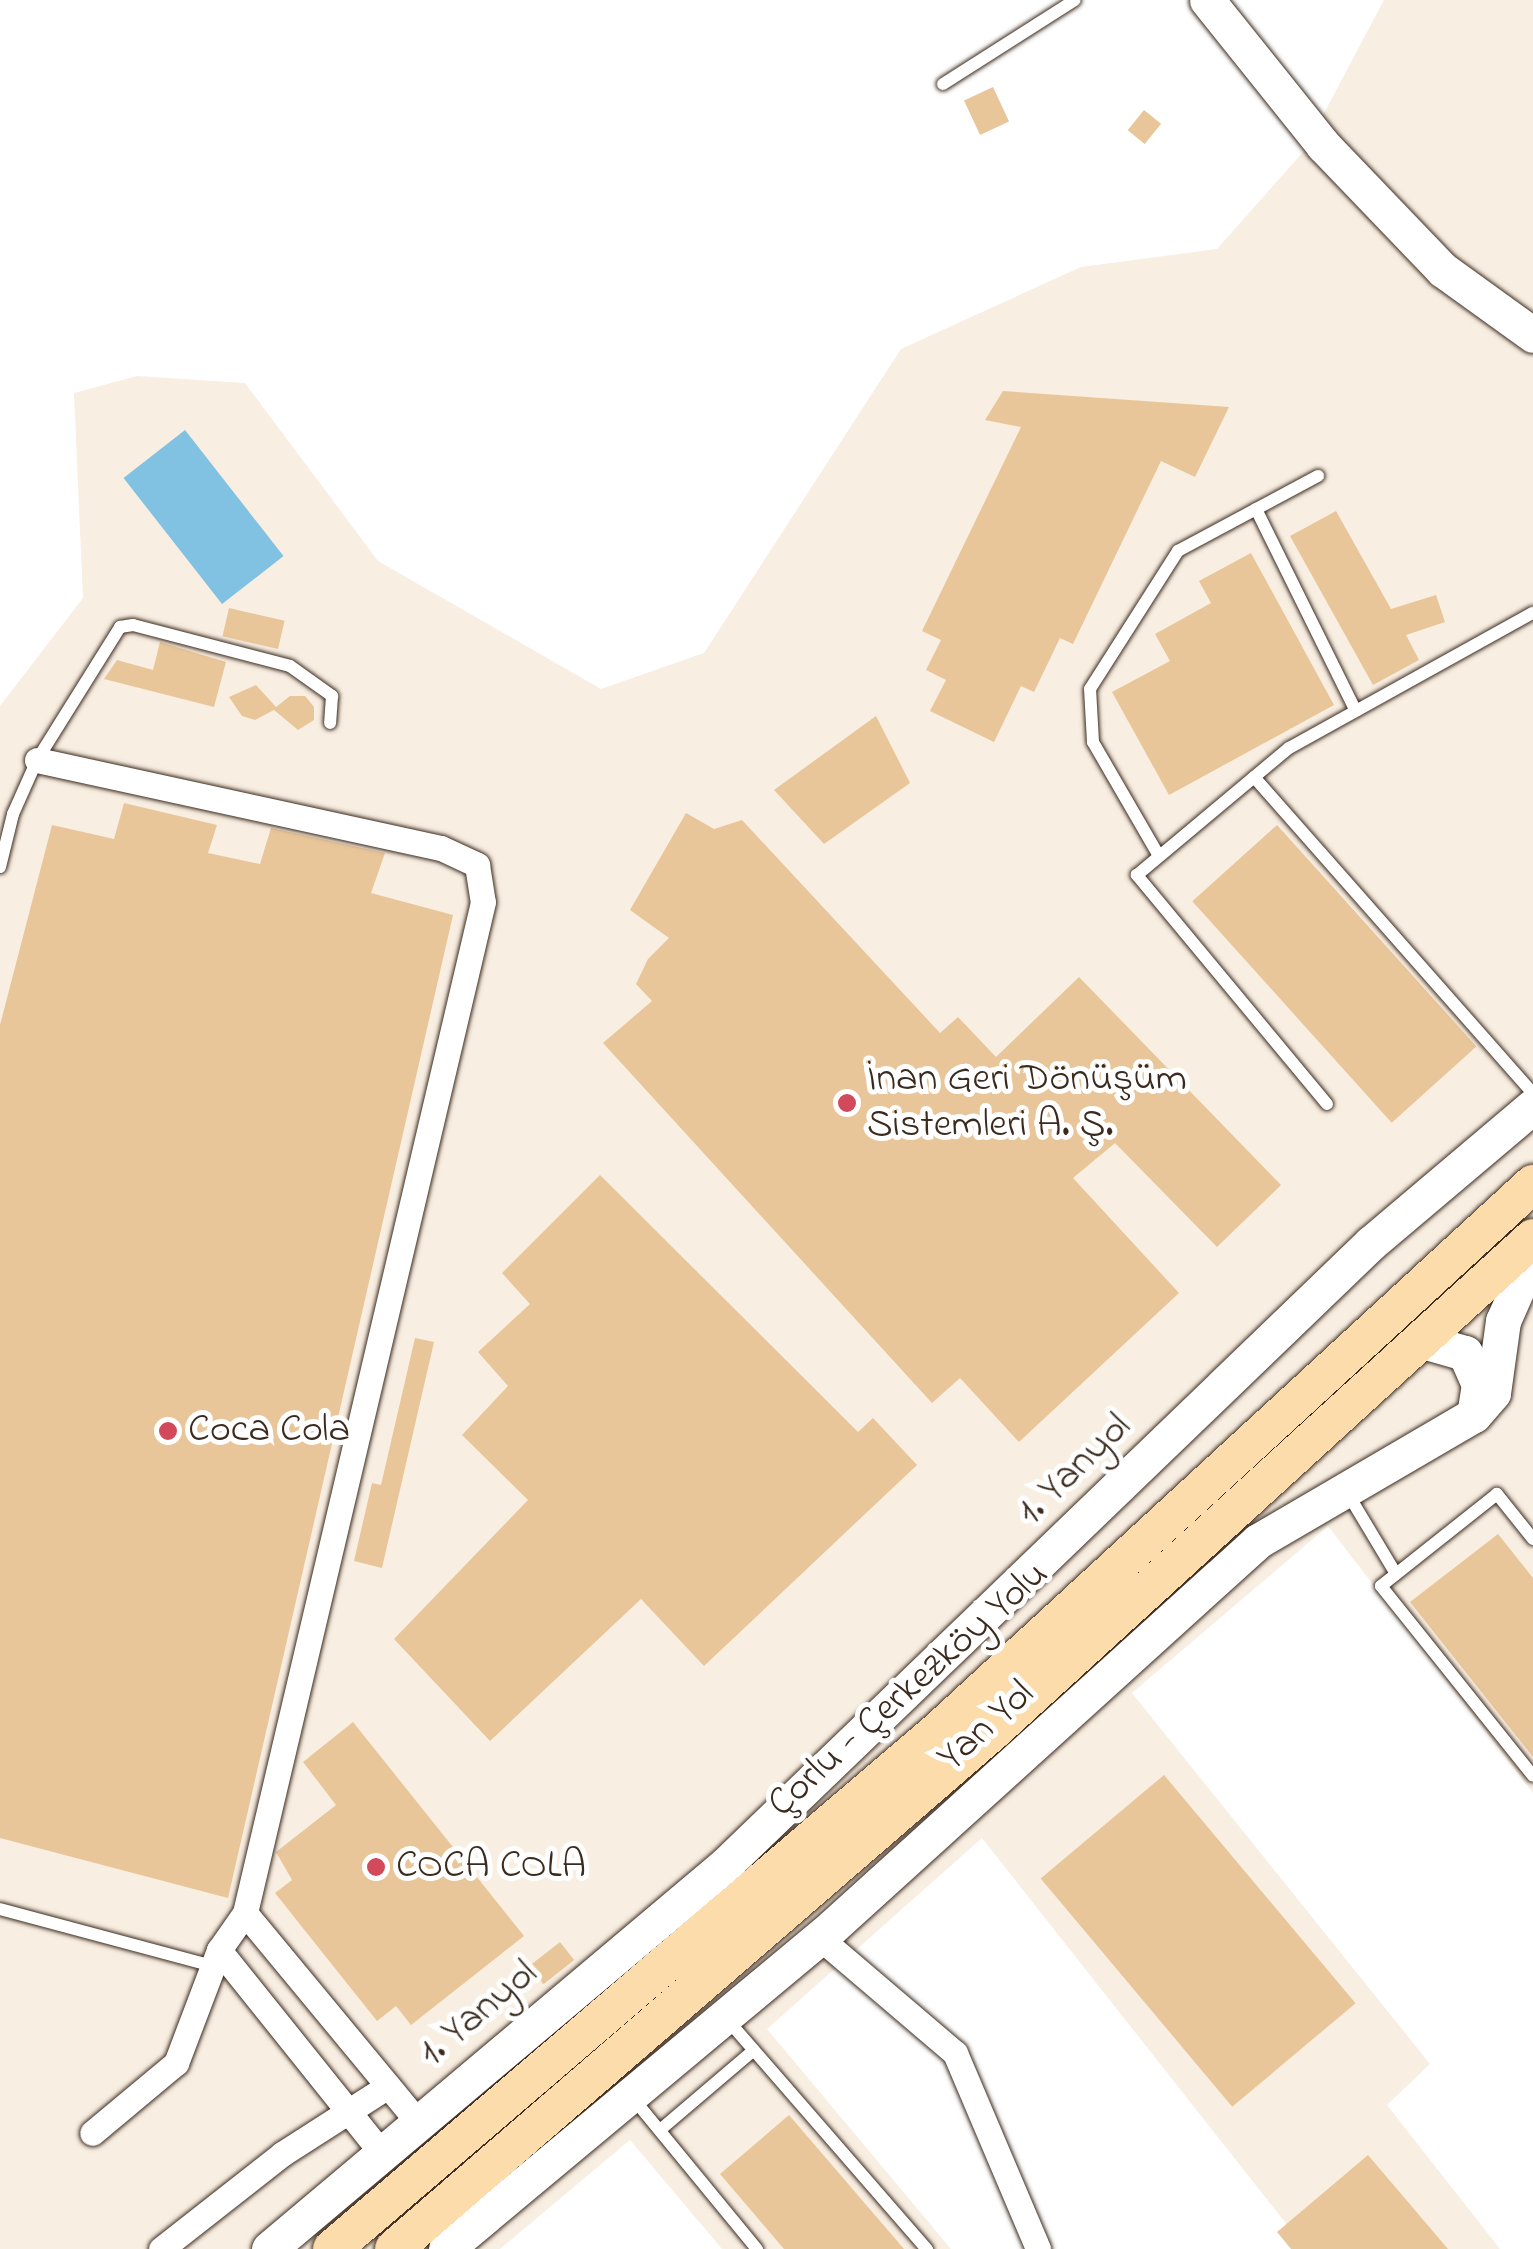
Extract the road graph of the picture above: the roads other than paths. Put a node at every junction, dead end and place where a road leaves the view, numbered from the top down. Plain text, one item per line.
1 (1075, 0) edge
2 (1207, 0) edge
3 (943, 84) dead end
4 (1533, 334) edge
5 (1318, 476) dead end
6 (1256, 509) junction
7 (1533, 613) edge
8 (1356, 710) junction
9 (330, 722) dead end
10 (37, 760) junction
11 (1254, 777) junction
12 (1159, 856) junction
13 (0, 866) edge
14 (1533, 1094) edge
15 (1327, 1104) dead end
16 (1533, 1106) edge
17 (1533, 1184) edge
18 (1533, 1238) edge
19 (1533, 1253) edge
20 (1420, 1340) junction
21 (1474, 1415) junction
22 (1344, 1487) junction
23 (1533, 1540) edge
24 (1396, 1574) junction
25 (1533, 1776) edge
26 (0, 1909) edge
27 (245, 1913) junction
28 (819, 1937) junction
29 (216, 1958) junction
30 (724, 2016) junction
31 (754, 2050) junction
32 (388, 2086) junction
33 (630, 2095) junction
34 (350, 2114) junction
35 (418, 2122) junction
36 (660, 2130) junction
37 (92, 2133) dead end
38 (382, 2152) junction
39 (162, 2249) edge
40 (268, 2249) edge
41 (332, 2249) edge
42 (394, 2249) edge
43 (446, 2249) edge
44 (757, 2249) edge
45 (928, 2249) edge
46 (1038, 2249) edge

1 - 3 lane
2 - 4 main road
5 - 6 lane
6 - 8 lane
6 - 12 lane
7 - 8 lane
8 - 11 lane
9 - 10 lane
10 - 13 lane
10 - 27 street
11 - 12 lane
11 - 14 lane
12 - 15 lane
16 - 35 main road, 1. Yanyol
17 - 41 main road, Çorlu - Çerkezköy Yolu
18 - 20 main road, Çorlu - Çerkezköy Yolu
19 - 21 main road
20 - 21 main road
20 - 42 main road, Çorlu - Çerkezköy Yolu
21 - 22 main road, Yan Yol
22 - 24 lane
22 - 28 main road, Yan Yol
23 - 24 lane
24 - 25 lane
26 - 29 lane
27 - 29 street
27 - 32 street
28 - 30 main road, Yan Yol
28 - 46 street
29 - 34 street
29 - 37 street
30 - 31 lane
30 - 33 main road, Yan Yol
31 - 36 lane
31 - 45 lane
32 - 34 street
32 - 35 street
33 - 36 lane
33 - 43 main road, Yan Yol
34 - 38 street
34 - 39 street
35 - 38 main road, 1. Yanyol
36 - 44 lane
38 - 40 main road, 1. Yanyol

